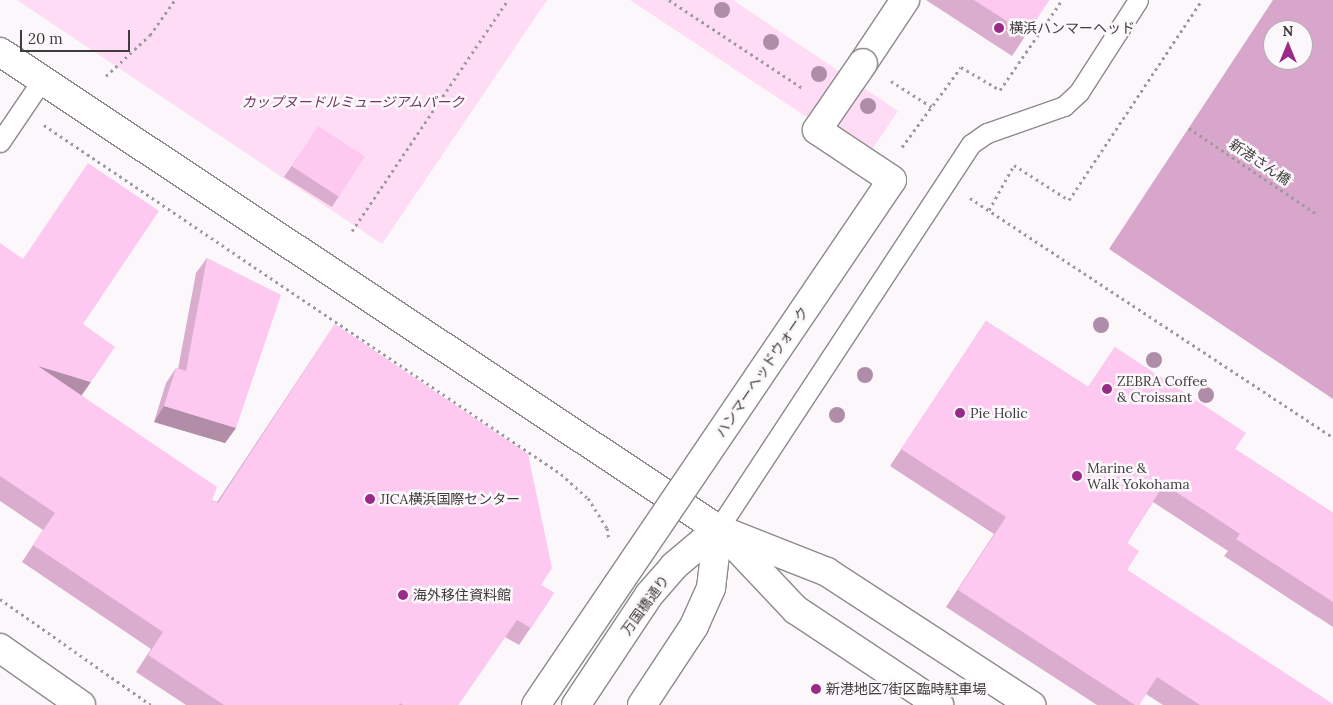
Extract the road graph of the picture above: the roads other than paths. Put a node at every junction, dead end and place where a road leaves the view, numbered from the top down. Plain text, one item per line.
1 (905, 0) edge
2 (1138, 0) edge
3 (0, 52) edge
4 (42, 80) junction
5 (0, 142) edge
6 (718, 529) junction
7 (0, 648) edge
8 (0, 658) edge
9 (51, 683) junction
10 (81, 705) edge
11 (536, 705) edge
12 (576, 705) edge
13 (642, 705) edge
14 (939, 705) edge
15 (1031, 705) edge

1 - 11 street, ハンマーヘッドウォーク, bridge
2 - 6 lane
3 - 4 street
4 - 5 lane
4 - 6 street
6 - 12 street, 万国橋通り
6 - 13 street
6 - 14 street
6 - 15 street
7 - 9 street
8 - 9 street
9 - 10 street

